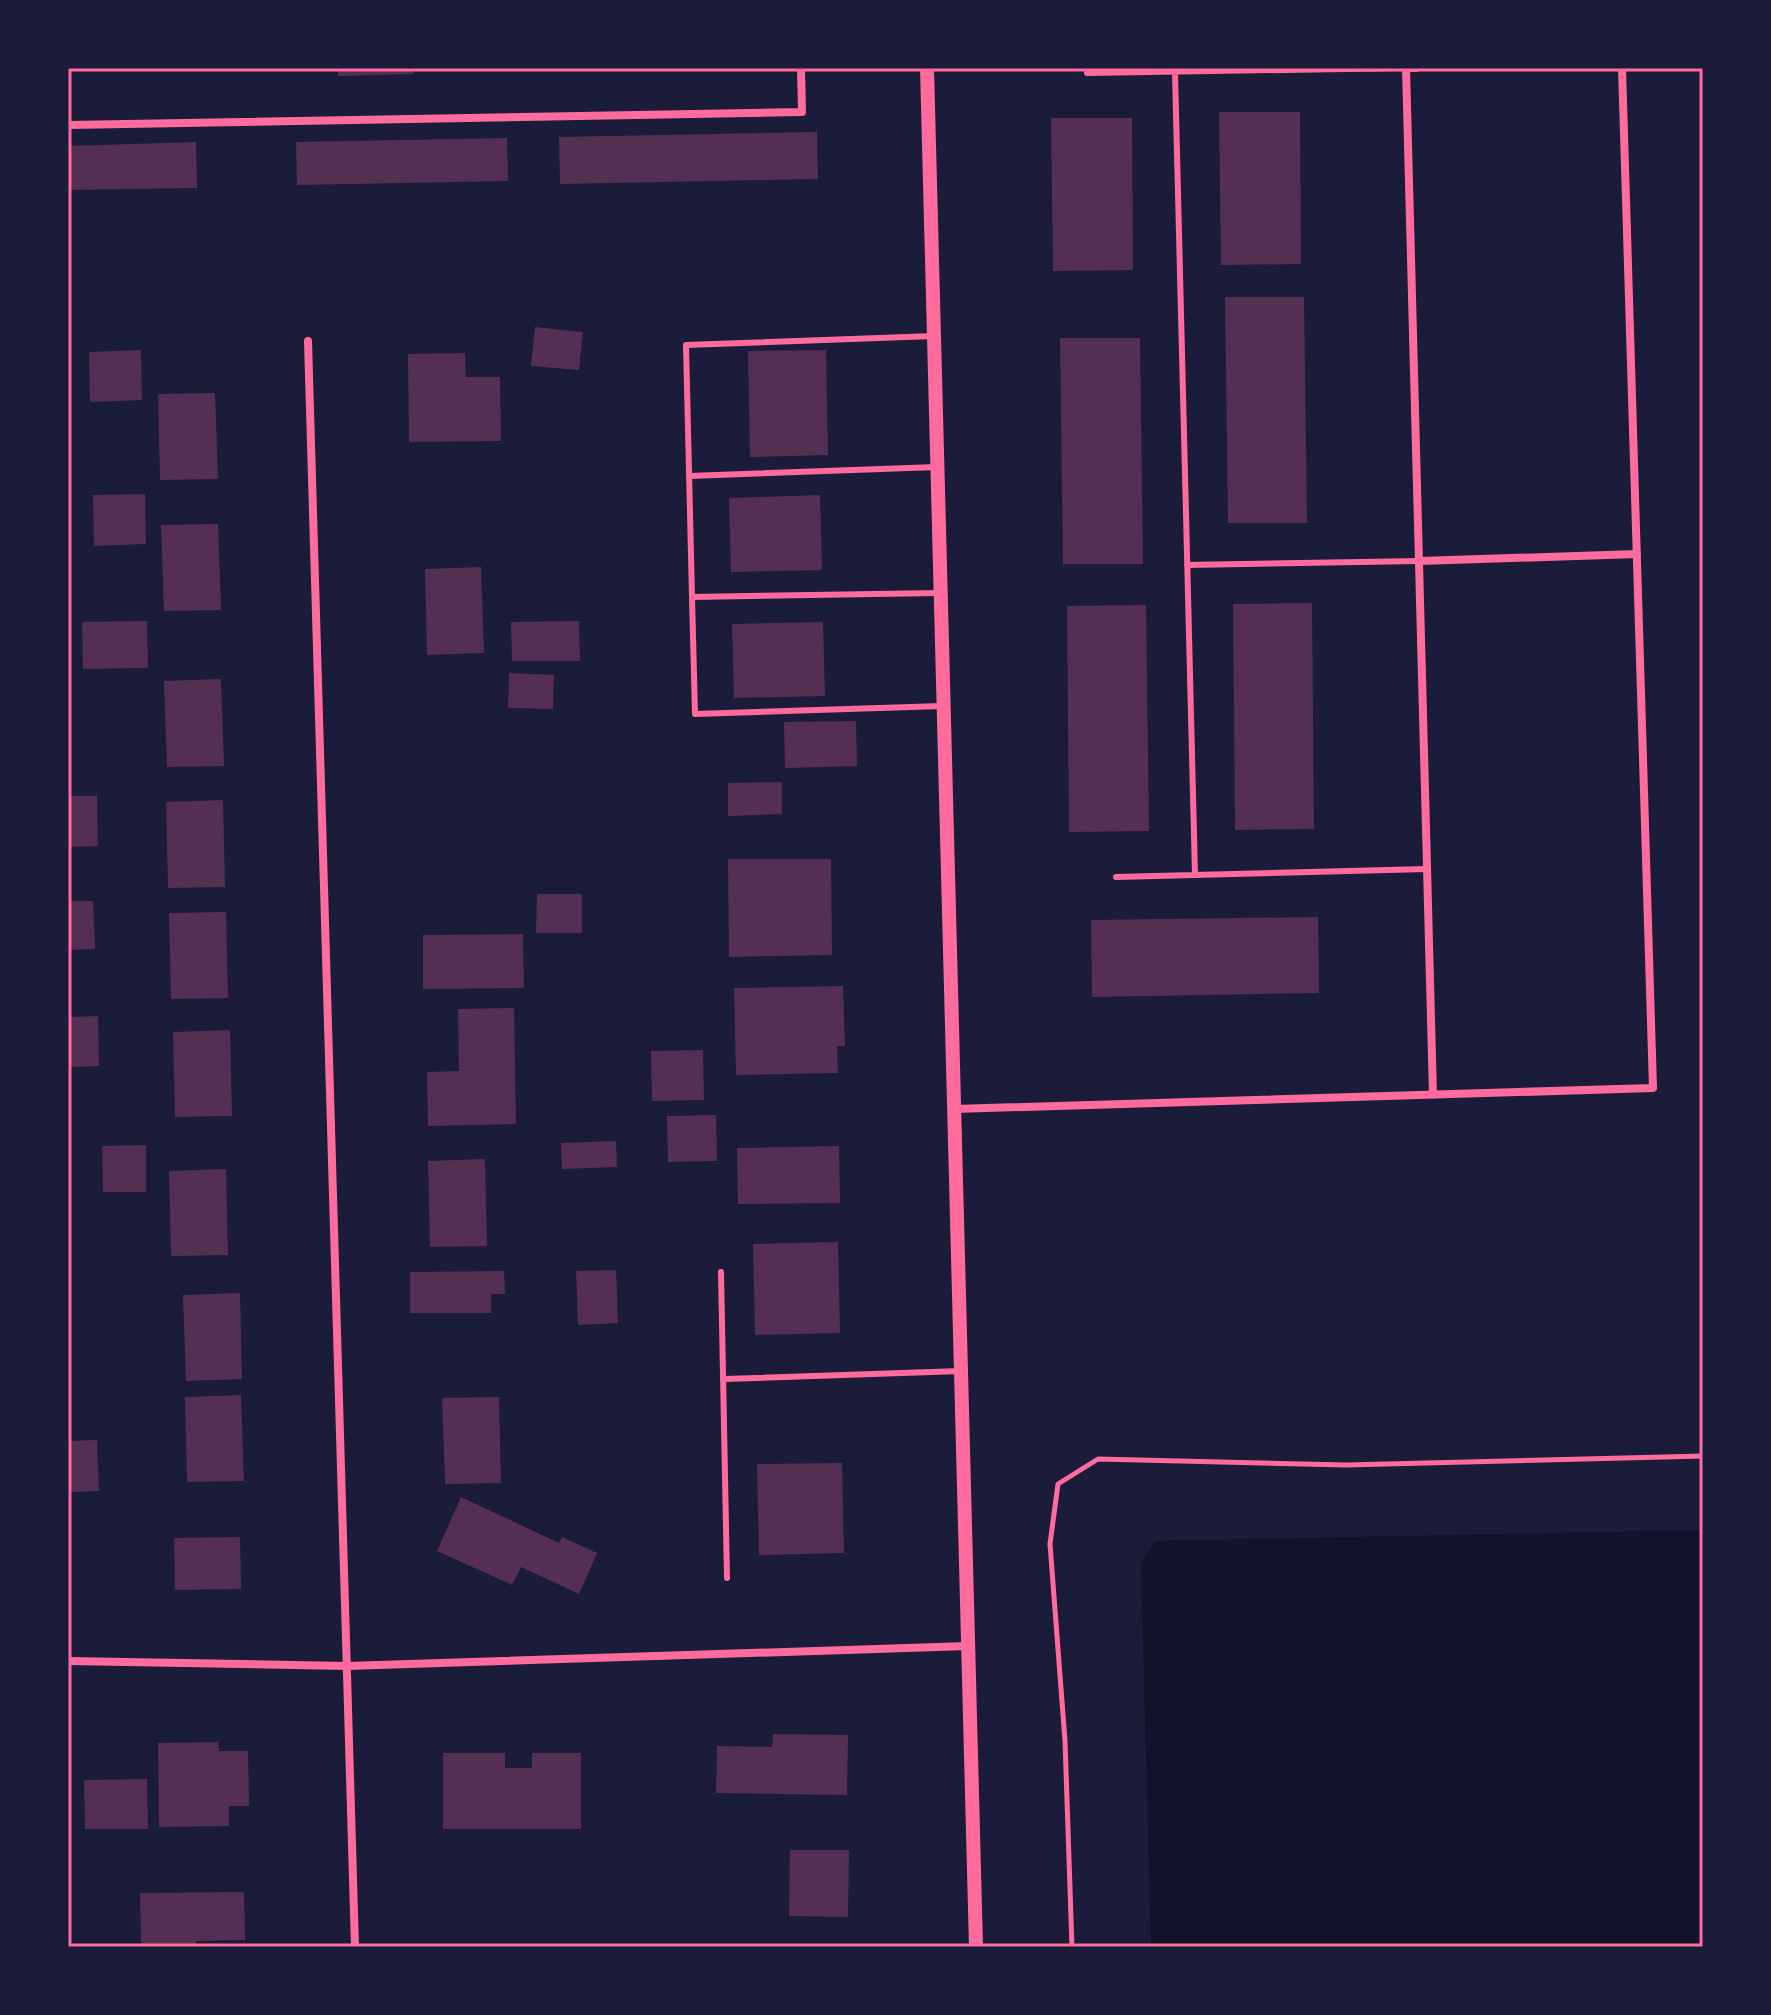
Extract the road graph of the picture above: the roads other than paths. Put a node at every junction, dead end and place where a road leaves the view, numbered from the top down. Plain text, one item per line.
1 (801, 68) edge
2 (927, 68) edge
3 (1406, 68) edge
4 (1416, 68) edge
5 (1622, 68) edge
6 (1087, 73) dead end
7 (1175, 73) junction
8 (68, 125) edge
9 (934, 336) junction
10 (308, 341) dead end
11 (937, 467) junction
12 (689, 476) junction
13 (1637, 554) junction
14 (1419, 561) junction
15 (1187, 565) junction
16 (940, 593) junction
17 (692, 597) junction
18 (943, 706) junction
19 (1427, 869) junction
20 (1195, 875) junction
21 (1116, 877) dead end
22 (1433, 1095) junction
23 (954, 1109) junction
24 (721, 1272) dead end
25 (961, 1371) junction
26 (725, 1379) junction
27 (727, 1578) dead end
28 (968, 1646) junction
29 (68, 1661) edge
30 (347, 1666) junction
31 (355, 1947) edge
32 (976, 1947) edge

1 - 8 street
2 - 9 street
3 - 4 street
3 - 7 lane
3 - 14 street
5 - 13 street
6 - 7 lane
7 - 15 lane
9 - 11 street
9 - 12 lane
10 - 30 street
11 - 12 lane
11 - 16 street
12 - 17 lane
13 - 14 street
13 - 22 street
14 - 15 lane
14 - 19 street
15 - 20 lane
16 - 17 lane
16 - 18 street
17 - 18 lane
18 - 23 street
19 - 20 lane
19 - 22 street
20 - 21 lane
22 - 23 street
23 - 25 street
24 - 26 lane
25 - 26 lane
25 - 28 street
26 - 27 lane
28 - 30 street
28 - 32 street
29 - 30 street
30 - 31 street

